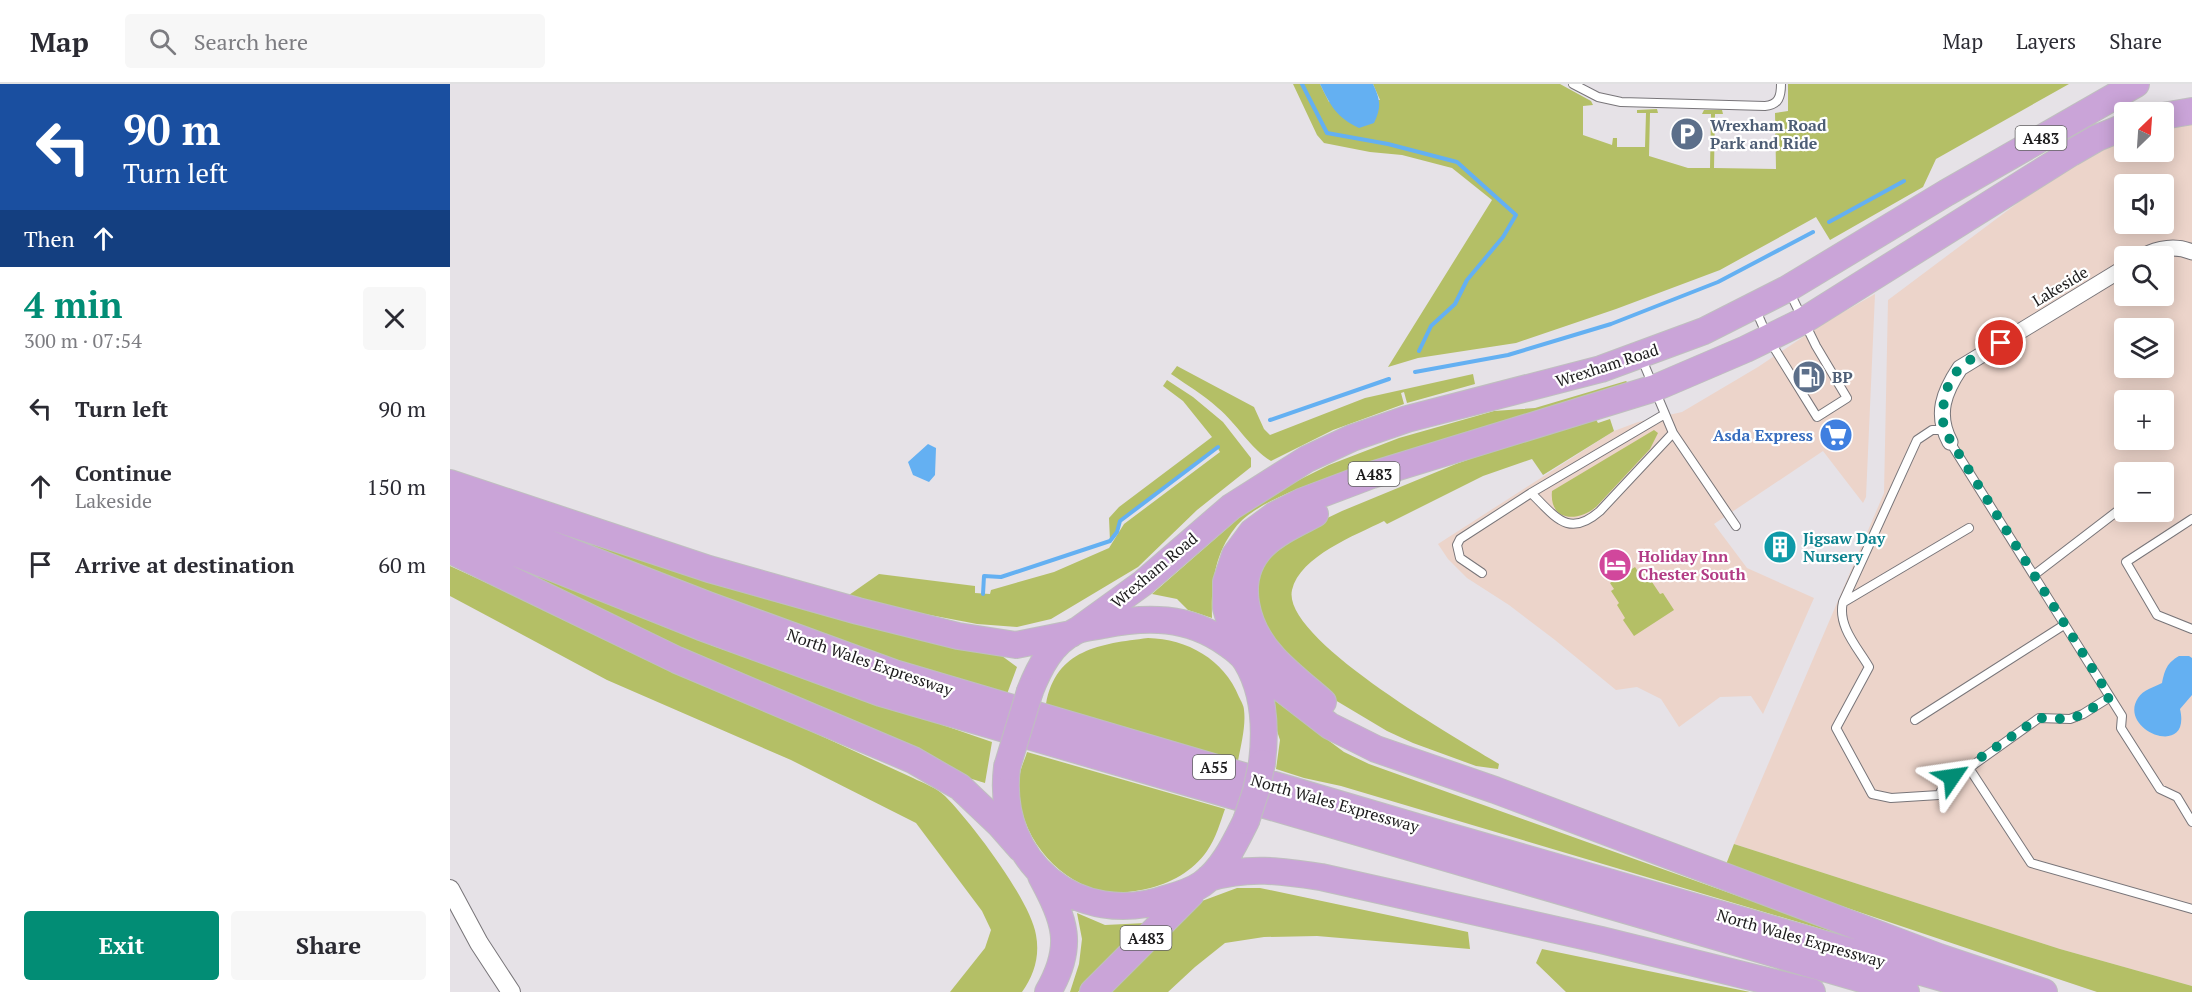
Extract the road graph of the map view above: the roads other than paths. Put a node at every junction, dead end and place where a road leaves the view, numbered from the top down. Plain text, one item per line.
1 (1573, 84) edge
2 (1781, 84) edge
3 (2136, 84) edge
4 (2192, 111) edge
5 (2174, 114) edge
6 (2114, 131) edge
7 (2174, 248) edge
8 (2192, 252) edge
9 (2114, 274) edge
10 (1787, 289) junction
11 (1754, 307) junction
12 (1803, 321) junction
13 (1768, 338) junction
14 (1641, 356) junction
15 (1655, 388) junction
16 (1665, 414) junction
17 (1673, 433) junction
18 (1947, 436) junction
19 (1371, 475) junction
20 (450, 483) edge
21 (1532, 493) junction
22 (450, 501) edge
23 (2114, 514) edge
24 (2192, 519) edge
25 (450, 524) edge
26 (1736, 526) dead end
27 (1969, 528) dead end
28 (450, 550) edge
29 (1482, 573) dead end
30 (2034, 575) junction
31 (1843, 602) junction
32 (2064, 625) junction
33 (2192, 629) edge
34 (1075, 632) junction
35 (1243, 657) junction
36 (2110, 697) junction
37 (1915, 720) dead end
38 (1969, 768) junction
39 (1495, 790) junction
40 (2192, 822) edge
41 (1021, 849) junction
42 (1039, 873) junction
43 (1204, 882) junction
44 (450, 889) edge
45 (2192, 909) edge
46 (511, 992) edge
47 (1048, 992) edge
48 (1093, 992) edge
49 (1812, 992) edge
50 (1906, 992) edge
51 (1991, 992) edge
52 (2044, 992) edge

1 - 2 lane
3 - 10 highway, Wrexham Road / A483
4 - 5 highway
6 - 12 highway, A483
7 - 8 street
9 - 18 street, Lakeside
10 - 11 highway, Wrexham Road / A483
10 - 12 lane
11 - 13 lane
11 - 14 highway, Wrexham Road / A483
12 - 13 highway, A483
12 - 13 lane
13 - 15 highway, A483
14 - 15 lane
14 - 34 highway, Wrexham Road / A483
15 - 16 lane
15 - 19 highway, A483
16 - 17 lane
16 - 21 lane
17 - 21 lane
17 - 26 lane
18 - 30 lane
18 - 31 lane
19 - 35 highway, A483
19 - 39 highway
20 - 34 highway
21 - 29 lane
22 - 51 highway, North Wales Expressway / A55
23 - 30 lane
24 - 33 lane
25 - 50 highway, North Wales Expressway / A55
27 - 31 lane
28 - 41 highway
30 - 32 lane
31 - 38 lane
32 - 36 lane
32 - 37 lane
34 - 35 highway
34 - 41 highway, Wrexham Road, bridge
35 - 39 highway
35 - 43 highway, bridge
36 - 38 lane
36 - 40 lane
38 - 45 lane
39 - 52 highway
41 - 42 highway
42 - 43 highway
42 - 47 highway
43 - 48 highway, A483
43 - 49 highway
44 - 46 street

